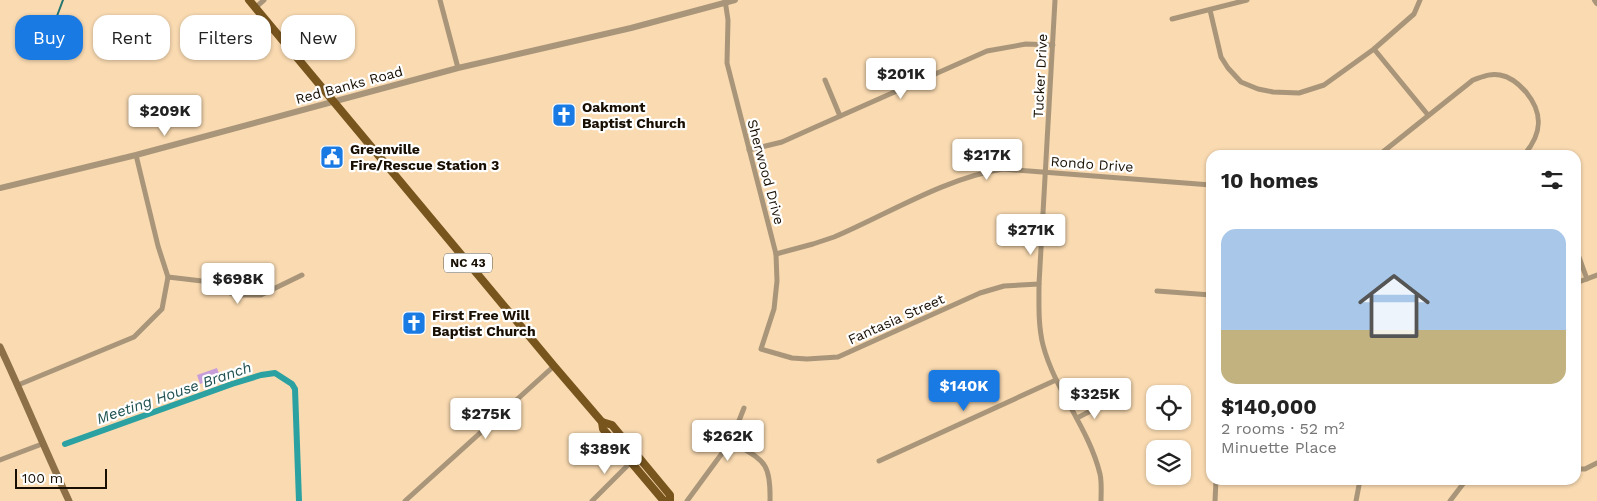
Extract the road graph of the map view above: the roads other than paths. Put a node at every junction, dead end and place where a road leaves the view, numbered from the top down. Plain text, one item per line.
1 (249, 0) edge
2 (264, 0) edge
3 (440, 0) edge
4 (734, 0) edge
5 (1055, 0) edge
6 (1247, 0) edge
7 (1420, 0) edge
8 (725, 1) edge
9 (256, 7) junction
10 (1210, 10) junction
11 (1172, 19) dead end
12 (1053, 45) junction
13 (1374, 49) junction
14 (458, 68) junction
15 (825, 80) dead end
16 (335, 103) junction
17 (840, 116) junction
18 (1428, 116) junction
19 (749, 150) junction
20 (1385, 150) edge
21 (1528, 150) edge
22 (136, 155) junction
23 (1046, 172) junction
24 (1206, 185) edge
25 (0, 188) edge
26 (776, 254) junction
27 (1581, 262) edge
28 (302, 275) dead end
29 (1597, 275) edge
30 (168, 277) junction
31 (1587, 279) junction
32 (1581, 282) edge
33 (1039, 284) junction
34 (1157, 291) dead end
35 (1206, 295) edge
36 (0, 347) edge
37 (761, 349) joint
38 (554, 366) junction
39 (1056, 380) junction
40 (18, 385) junction
41 (1104, 404) dead end
42 (744, 408) dead end
43 (1076, 418) junction
44 (602, 422) junction
45 (606, 432) junction
46 (731, 441) junction
47 (42, 444) junction
48 (630, 446) junction
49 (0, 460) edge
50 (879, 461) dead end
51 (632, 462) junction
52 (1597, 463) edge
53 (1581, 469) edge
54 (1216, 485) edge
55 (1359, 485) edge
56 (1462, 485) edge
57 (668, 492) junction
58 (69, 501) edge
59 (405, 501) edge
60 (592, 501) edge
61 (668, 501) edge
62 (687, 501) edge
63 (770, 501) edge
64 (1101, 501) edge
65 (1215, 501) edge
66 (1356, 501) edge
67 (1450, 501) edge

1 - 9 main road, NC 43
2 - 9 street
3 - 14 street
4 - 8 street, Red Banks Road
5 - 12 street, Tucker Drive
6 - 10 street
7 - 13 street
8 - 14 street, Red Banks Road
8 - 19 street, Sherwood Drive
9 - 16 main road, NC 43
10 - 11 street
10 - 13 street
12 - 17 street
12 - 23 street, Tucker Drive
13 - 18 street
14 - 16 street, Red Banks Road
15 - 17 street
16 - 22 street, Red Banks Road
16 - 38 main road, NC 43
17 - 19 street
18 - 20 street
18 - 21 street
19 - 26 street, Sherwood Drive
22 - 25 street, Red Banks Road
22 - 30 street
23 - 24 street, Rondo Drive
23 - 26 street, Rondo Drive
23 - 33 street, Tucker Drive
26 - 37 street, Sherwood Drive
27 - 31 street
28 - 30 street
29 - 31 street
30 - 40 street
31 - 32 street
33 - 37 street, Fantasia Street
33 - 39 street, Tucker Drive
34 - 35 street
36 - 40 main road
38 - 44 main road, NC 43
38 - 59 street
39 - 43 street, Tucker Drive
39 - 50 street
40 - 47 main road
41 - 43 street
42 - 46 street
43 - 64 street, Tucker Drive
44 - 45 main road, NC 43
44 - 48 main road, NC 43
45 - 48 main road
45 - 51 main road, NC 43
46 - 62 street
46 - 63 street
47 - 49 street
47 - 58 main road
48 - 57 main road, NC 43
51 - 57 main road
51 - 60 street
51 - 61 main road, NC 43
52 - 53 street
54 - 65 street
55 - 66 street
56 - 67 street
57 - 61 main road, NC 43

